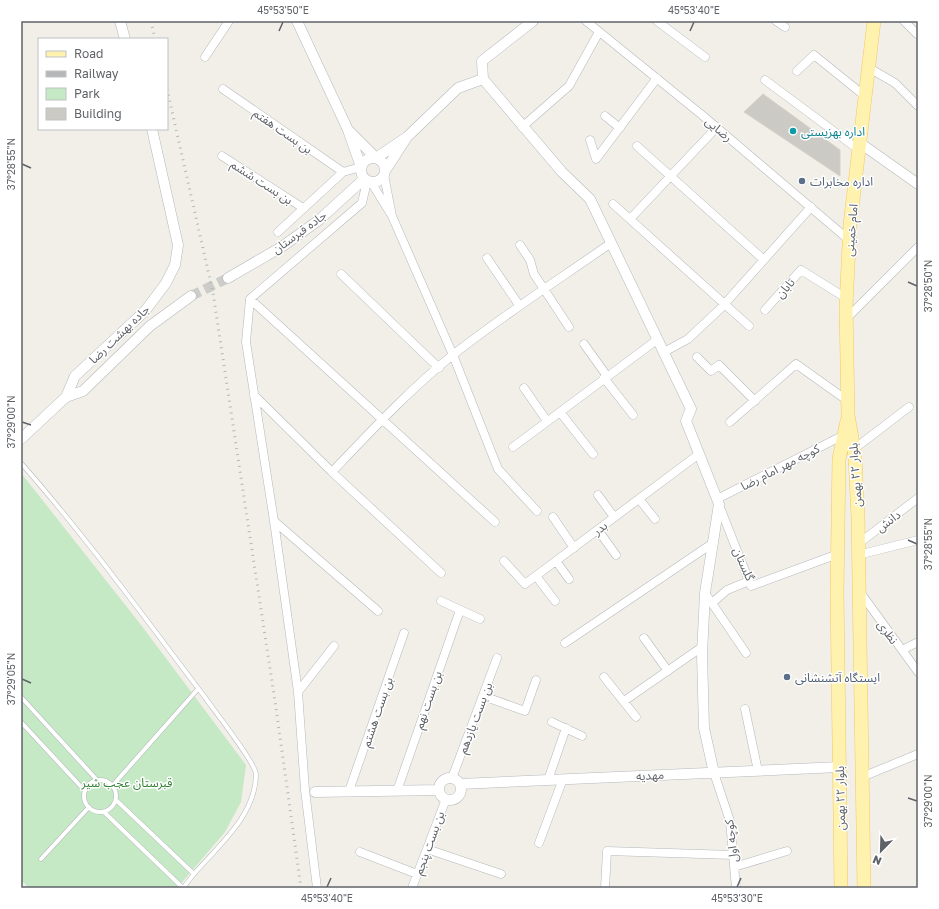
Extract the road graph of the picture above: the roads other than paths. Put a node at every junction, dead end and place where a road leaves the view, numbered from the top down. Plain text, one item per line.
1 (120, 21) edge
2 (229, 21) edge
3 (297, 21) edge
4 (532, 21) edge
5 (586, 21) edge
6 (657, 21) edge
7 (776, 21) edge
8 (874, 21) edge
9 (904, 21) edge
10 (784, 27) dead end
11 (599, 32) junction
12 (917, 34) edge
13 (126, 38) edge
14 (205, 57) dead end
15 (705, 57) dead end
16 (869, 68) junction
17 (797, 71) dead end
18 (657, 78) junction
19 (483, 79) junction
20 (765, 80) dead end
21 (223, 89) dead end
22 (866, 97) junction
23 (918, 106) edge
24 (605, 116) dead end
25 (522, 127) junction
26 (717, 127) junction
27 (620, 128) junction
28 (152, 130) edge
29 (348, 130) junction
30 (407, 137) junction
31 (590, 140) dead end
32 (637, 146) dead end
33 (860, 147) junction
34 (222, 156) dead end
35 (376, 158) junction
36 (360, 167) junction
37 (343, 172) junction
38 (385, 173) junction
39 (671, 175) junction
40 (367, 181) junction
41 (918, 184) edge
42 (613, 204) dead end
43 (811, 207) junction
44 (303, 208) junction
45 (392, 216) junction
46 (630, 219) junction
47 (278, 232) dead end
48 (849, 240) junction
49 (611, 244) junction
50 (520, 245) dead end
51 (918, 247) edge
52 (487, 258) dead end
53 (764, 260) junction
54 (341, 274) dead end
55 (228, 278) tunnel mouth
56 (543, 288) junction
57 (191, 296) tunnel mouth
58 (846, 298) junction
59 (250, 299) junction
60 (724, 304) junction
61 (519, 305) junction
62 (765, 310) dead end
63 (846, 320) junction
64 (749, 326) dead end
65 (569, 327) dead end
66 (658, 339) junction
67 (584, 344) dead end
68 (664, 352) junction
69 (453, 355) junction
70 (696, 357) dead end
71 (439, 368) junction
72 (605, 377) junction
73 (524, 388) dead end
74 (254, 396) junction
75 (66, 397) junction
76 (848, 400) junction
77 (754, 401) junction
78 (909, 407) dead end
79 (560, 412) junction
80 (633, 415) dead end
81 (848, 415) junction
82 (382, 418) junction
83 (547, 421) junction
84 (730, 422) dead end
85 (844, 435) junction
86 (21, 439) edge
87 (513, 447) dead end
88 (854, 449) junction
89 (594, 454) dead end
90 (699, 454) junction
91 (21, 463) edge
92 (332, 472) junction
93 (598, 495) dead end
94 (918, 498) edge
95 (639, 499) junction
96 (718, 502) junction
97 (537, 511) dead end
98 (553, 517) dead end
99 (614, 517) junction
100 (655, 519) dead end
101 (274, 521) junction
102 (495, 522) dead end
103 (598, 530) junction
104 (918, 540) edge
105 (713, 542) junction
106 (574, 548) junction
107 (858, 549) junction
108 (838, 554) junction
109 (616, 555) dead end
110 (504, 561) dead end
111 (556, 561) junction
112 (441, 573) dead end
113 (536, 576) junction
114 (570, 579) dead end
115 (749, 581) junction
116 (859, 591) junction
117 (705, 593) junction
118 (440, 601) dead end
119 (555, 601) dead end
120 (712, 603) junction
121 (460, 610) junction
122 (378, 611) dead end
123 (480, 619) dead end
124 (404, 633) dead end
125 (644, 638) dead end
126 (918, 642) edge
127 (565, 643) dead end
128 (334, 646) dead end
129 (702, 647) junction
130 (902, 650) junction
131 (746, 653) dead end
132 (497, 658) dead end
133 (668, 671) junction
134 (918, 672) edge
135 (604, 677) dead end
136 (536, 680) dead end
137 (198, 689) junction
138 (298, 692) junction
139 (483, 696) junction
140 (21, 697) edge
141 (624, 701) junction
142 (745, 709) dead end
143 (636, 717) dead end
144 (21, 722) edge
145 (552, 722) dead end
146 (566, 728) junction
147 (582, 736) dead end
148 (918, 754) edge
149 (840, 767) junction
150 (758, 771) junction
151 (714, 773) junction
152 (862, 777) junction
153 (563, 779) junction
154 (97, 780) junction
155 (548, 780) junction
156 (456, 781) junction
157 (113, 785) junction
158 (439, 790) junction
159 (85, 791) junction
160 (349, 791) junction
161 (397, 791) junction
162 (315, 792) dead end
163 (446, 799) junction
164 (116, 800) junction
165 (89, 807) junction
166 (104, 812) junction
167 (538, 843) dead end
168 (427, 849) junction
169 (787, 851) dead end
170 (360, 852) dead end
171 (733, 855) junction
172 (41, 859) dead end
173 (734, 867) junction
174 (194, 874) junction
175 (417, 874) junction
176 (501, 874) dead end
177 (317, 888) edge
178 (412, 888) edge
179 (605, 888) edge
180 (736, 888) edge
181 (841, 888) edge
182 (864, 888) edge

1 - 13 street
2 - 14 street
3 - 29 street
4 - 19 street
5 - 11 street, رضایی
6 - 15 street
7 - 10 street
8 - 16 main road, امام خمینی
9 - 12 street
11 - 18 street, رضایی
11 - 25 street
16 - 22 main road, امام خمینی
16 - 23 street
17 - 22 street
18 - 26 street, رضایی
18 - 27 street
19 - 25 street
19 - 30 street
20 - 33 street
21 - 37 street, بن بست هفتم
22 - 33 main road, امام خمینی
24 - 27 street
25 - 49 street
26 - 39 street
26 - 43 street, رضایی
27 - 31 street
28 - 75 street, جاده بهشت رضا
29 - 35 street
29 - 36 street
30 - 35 street
30 - 38 street
32 - 39 street
33 - 41 street
33 - 48 main road, امام خمینی
34 - 44 street, بن بست ششم
35 - 36 street
35 - 38 street
36 - 37 street
36 - 40 street
37 - 44 street
38 - 40 street
38 - 45 street
39 - 46 street
39 - 53 street
40 - 45 street
40 - 55 street, جاده قبرستان
40 - 59 street
42 - 46 street
43 - 48 street, رضایی
43 - 53 street
44 - 47 street
45 - 69 street
46 - 60 street
48 - 58 main road, امام خمینی
49 - 56 street
49 - 66 street
50 - 56 street
51 - 63 street
52 - 61 street
53 - 60 street
54 - 71 street
56 - 61 street
56 - 65 street
57 - 75 street
58 - 62 street, تابان
58 - 63 main road, امام خمینی
59 - 74 street
59 - 82 street
60 - 64 street
60 - 68 street
61 - 69 street
63 - 76 main road, امام خمینی
66 - 68 street
66 - 72 street
67 - 72 street
68 - 90 street
69 - 71 street
69 - 97 street
70 - 77 street
71 - 82 street
72 - 79 street
72 - 80 street
73 - 83 street
74 - 92 street
74 - 101 street
75 - 86 street
76 - 77 street
76 - 81 main road, امام خمینی
77 - 84 street
78 - 88 street
79 - 83 street
79 - 89 street
81 - 85 main road, بلوار ۲۲ بهمن
81 - 88 main road, بلوار ۲۲ بهمن
82 - 92 street
82 - 102 street
83 - 87 street
85 - 96 street, کوچه مهر امام رضا
85 - 108 main road, بلوار ۲۲ بهمن
88 - 107 main road, بلوار ۲۲ بهمن
90 - 95 street, بدر
90 - 96 street
91 - 137 lane
92 - 112 street
93 - 99 street
94 - 107 street, دانش
95 - 99 street, بدر
95 - 100 street
96 - 105 street
96 - 115 street, گلستان
98 - 106 street
99 - 103 street, بدر
101 - 122 street
101 - 138 street
103 - 106 street, بدر
103 - 109 street
104 - 107 street
105 - 117 street
105 - 127 street
106 - 111 street, بدر
107 - 116 main road, بلوار ۲۲ بهمن
108 - 115 street, گلستان
108 - 149 main road, بلوار ۲۲ بهمن
110 - 113 street, بدر
111 - 113 street, بدر
111 - 114 street
113 - 119 street
115 - 120 street
116 - 130 street, نظری
116 - 152 main road, بلوار ۲۲ بهمن
117 - 120 street
117 - 129 street
118 - 121 street
120 - 131 street
121 - 123 street
121 - 161 street, بن بست نهم
124 - 160 street, بن بست هشتم
125 - 133 street
126 - 130 street
128 - 138 street
129 - 133 street
129 - 151 street
130 - 134 street, نظری
132 - 139 street, بن بست یازدهم
133 - 141 street
135 - 141 street
136 - 139 street
137 - 157 lane
137 - 174 lane
138 - 177 street
139 - 156 street, بن بست یازدهم
140 - 154 lane
141 - 143 street
142 - 150 street
144 - 159 lane
145 - 146 street
146 - 147 street
146 - 155 street
148 - 152 street
149 - 150 street, مهدیه
149 - 181 main road, بلوار ۲۲ بهمن
150 - 151 street, مهدیه
151 - 153 street, مهدیه
151 - 171 street, کوچه اول
152 - 182 main road, بلوار ۲۲ بهمن
153 - 155 street, مهدیه
153 - 167 street
154 - 157 lane
154 - 159 lane
155 - 156 street, مهدیه
156 - 158 street
156 - 163 street
157 - 164 lane
158 - 161 street
158 - 163 street
159 - 165 lane
160 - 161 street
160 - 162 street
163 - 168 street, بن بست پنجم
164 - 166 lane
164 - 174 lane
165 - 166 lane
165 - 172 lane
166 - 174 lane
168 - 175 street, بن بست پنجم
168 - 176 street
169 - 173 street
170 - 175 street
171 - 173 street, کوچه اول
171 - 179 street
173 - 180 street, کوچه اول
175 - 178 street, بن بست پنجم

